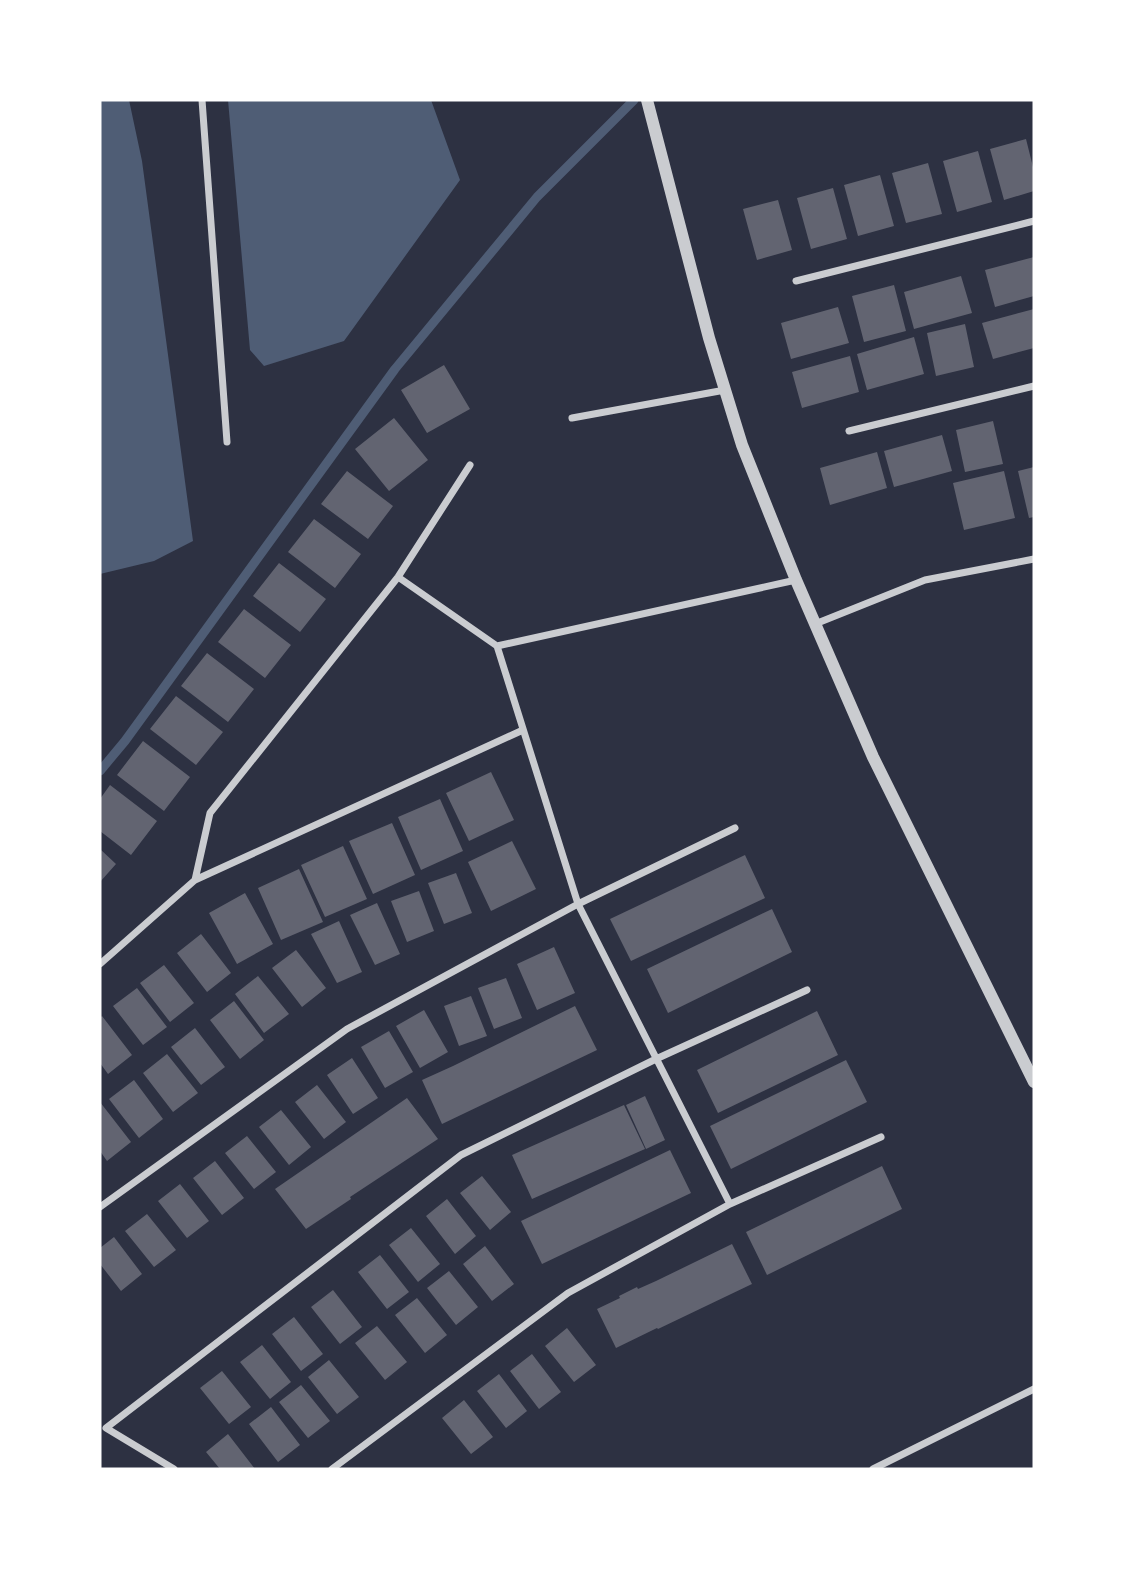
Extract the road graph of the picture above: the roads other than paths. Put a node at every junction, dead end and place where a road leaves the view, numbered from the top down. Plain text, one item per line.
1 (202, 100) edge
2 (648, 100) edge
3 (1034, 222) edge
4 (796, 281) dead end
5 (1034, 386) edge
6 (725, 390) junction
7 (572, 418) dead end
8 (849, 431) dead end
9 (228, 442) dead end
10 (470, 465) dead end
11 (1034, 559) edge
12 (398, 577) junction
13 (796, 580) junction
14 (815, 624) junction
15 (497, 646) junction
16 (523, 730) junction
17 (735, 828) dead end
18 (194, 880) junction
19 (578, 904) junction
20 (100, 964) edge
21 (807, 990) dead end
22 (656, 1059) junction
23 (1034, 1082) edge
24 (881, 1137) dead end
25 (730, 1204) junction
26 (100, 1208) edge
27 (1034, 1389) edge
28 (174, 1469) edge
29 (332, 1469) edge
30 (873, 1469) edge

1 - 9 street
2 - 6 street
3 - 4 street
5 - 8 street
6 - 7 street
6 - 13 street
10 - 12 street
11 - 14 street
12 - 15 street
12 - 18 street
13 - 14 street
13 - 15 street
14 - 23 street
15 - 16 street
16 - 18 street
16 - 19 street
17 - 19 street
18 - 20 street
19 - 22 street
19 - 26 street
21 - 22 street
22 - 25 street
22 - 28 street
24 - 25 street
25 - 29 street
27 - 30 street

